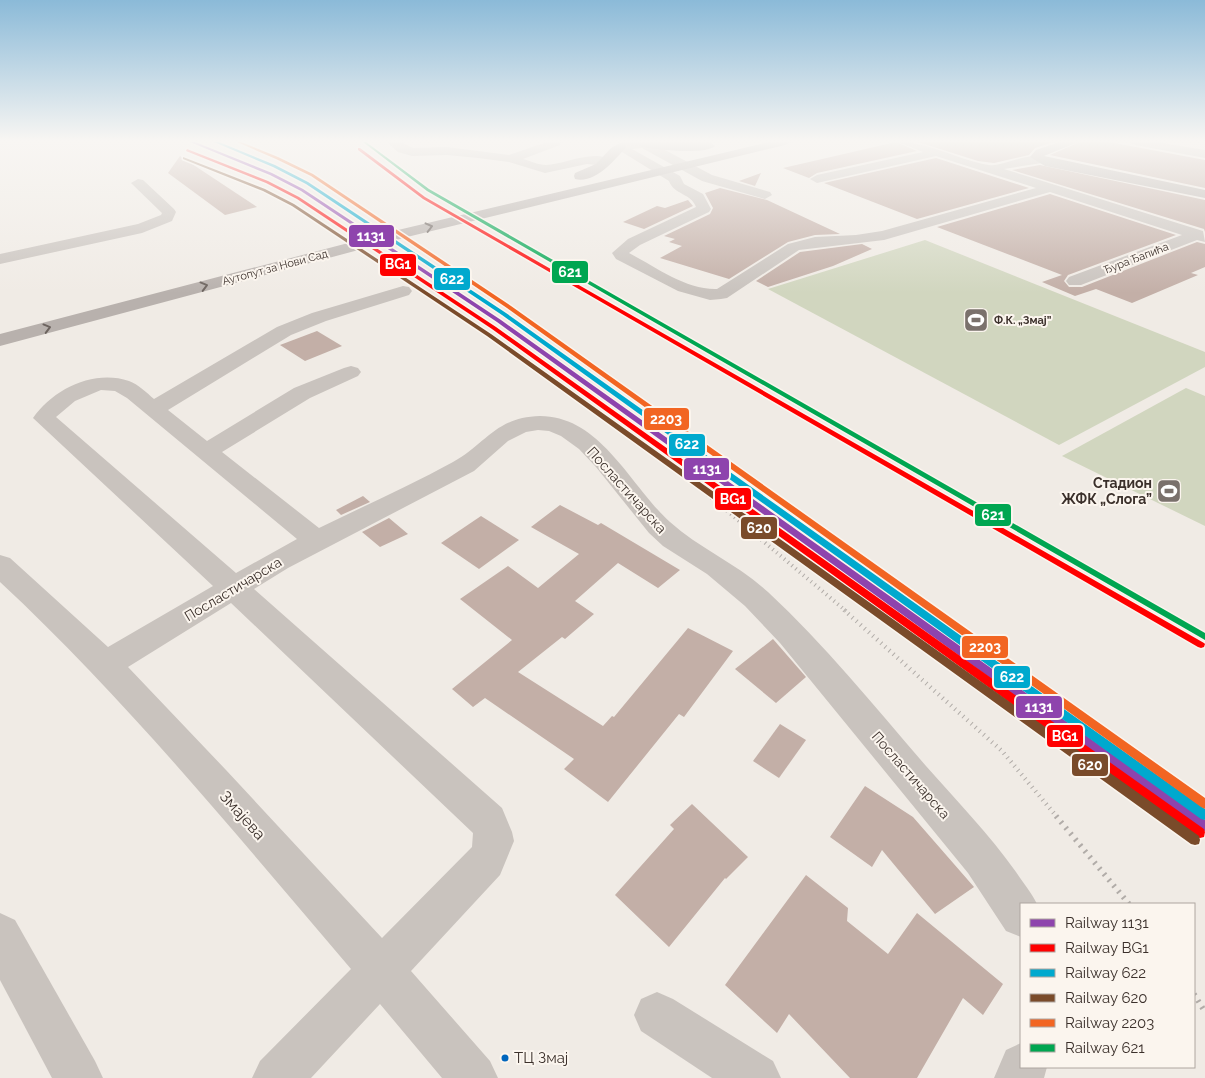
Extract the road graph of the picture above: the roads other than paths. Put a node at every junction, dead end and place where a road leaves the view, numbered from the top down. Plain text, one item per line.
1 (148, 192) edge
2 (513, 192) edge
3 (570, 192) edge
4 (692, 192) edge
5 (757, 192) edge
6 (1035, 192) edge
7 (1064, 192) edge
8 (766, 195) dead end
9 (334, 236) dead end
10 (1201, 236) edge
11 (0, 258) edge
12 (192, 272) dead end
13 (1075, 281) dead end
14 (403, 291) dead end
15 (0, 323) edge
16 (0, 340) edge
17 (351, 372) dead end
18 (153, 409) junction
19 (207, 451) junction
20 (316, 540) junction
21 (0, 565) edge
22 (234, 588) junction
23 (105, 665) junction
24 (1020, 915) edge
25 (0, 935) edge
26 (381, 968) junction
27 (657, 1015) dead end
28 (78, 1078) edge
29 (277, 1078) edge
30 (473, 1078) edge
31 (756, 1078) edge

1 - 11 street
2 - 9 main road, Аутопут за Нови Сад
16 -> 3 main road, Аутопут за Нови Сад
4 - 6 street
5 - 8 street
7 - 10 street
10 - 13 street, Ђура Ђапића
12 - 15 main road
14 - 18 street
17 - 19 street
18 - 19 street
18 - 22 street
19 - 20 street
20 - 22 street, Посластичарска
20 - 24 street, Посластичарска
21 - 23 street, Змајева
22 - 23 street, Посластичарска
22 - 26 street
23 - 26 street, Змајева
25 - 28 street
26 - 29 street
26 - 30 street, Змајева
27 - 31 street

